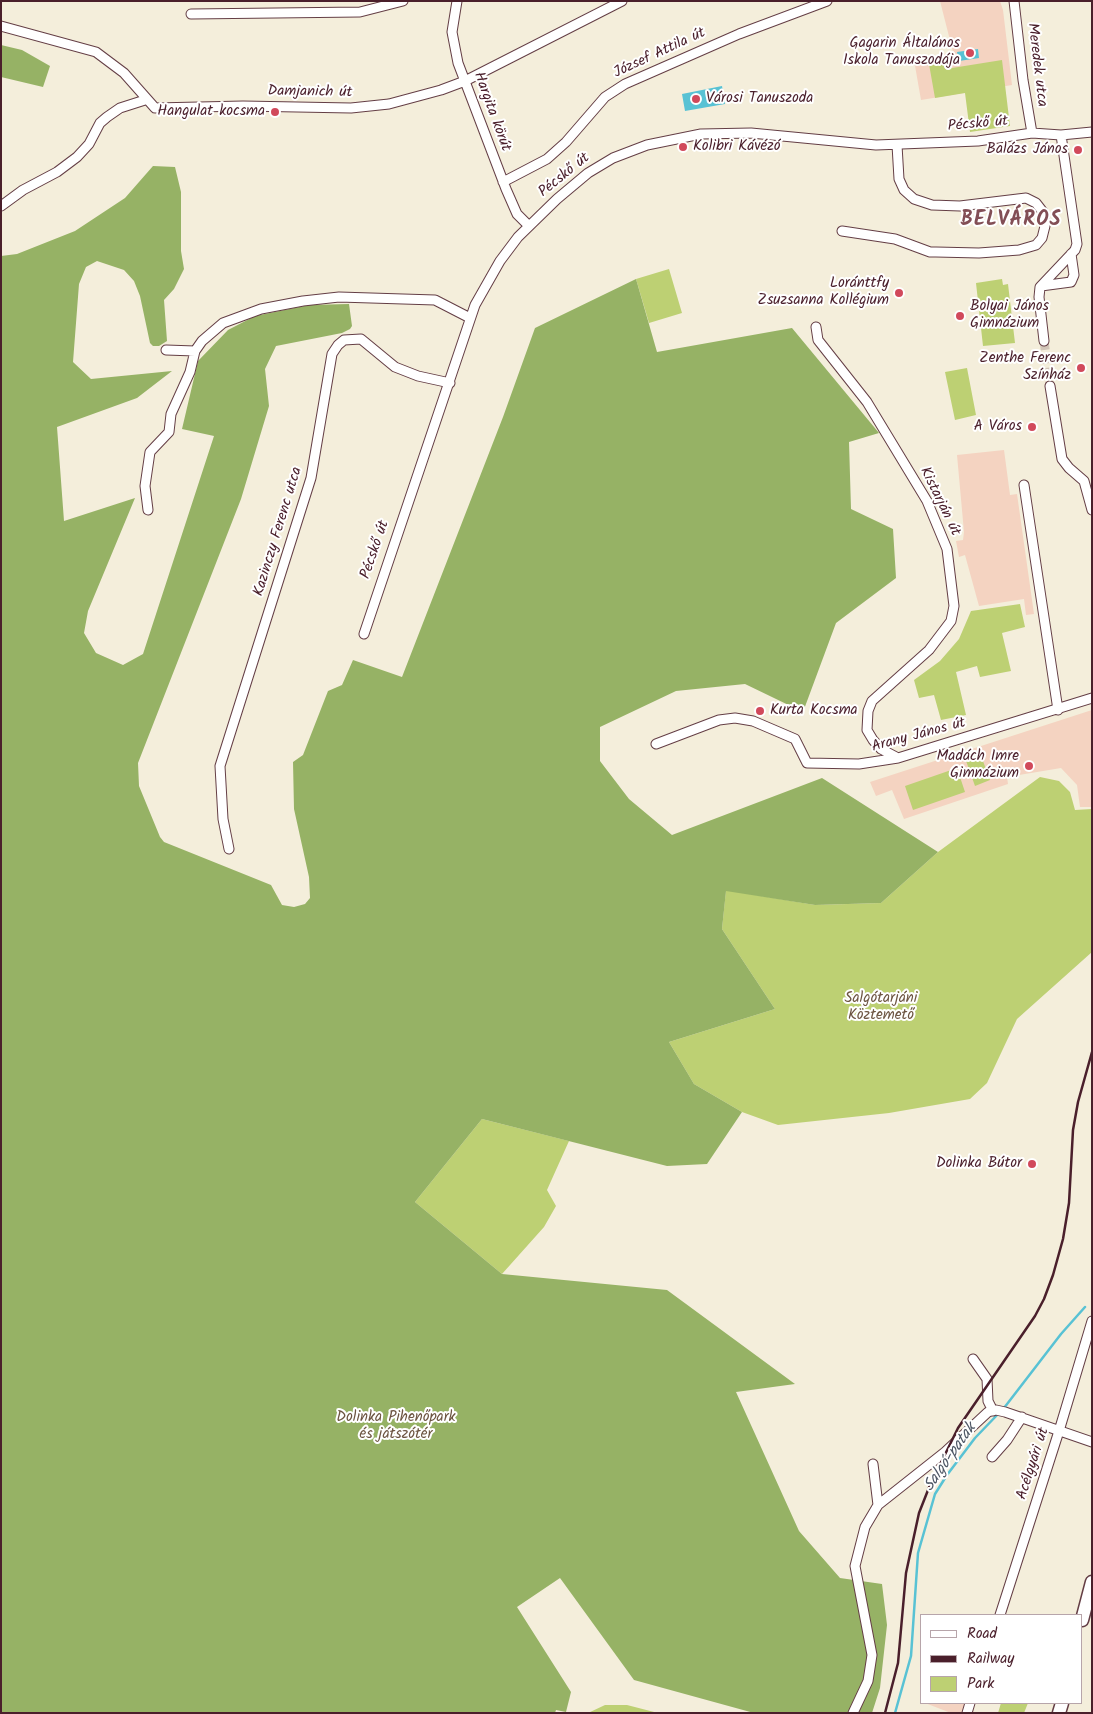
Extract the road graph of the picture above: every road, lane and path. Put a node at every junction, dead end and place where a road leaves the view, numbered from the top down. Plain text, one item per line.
1 (403, 1) edge
2 (457, 1) edge
3 (622, 1) edge
4 (827, 1) edge
5 (1014, 1) edge
6 (191, 14) dead end
7 (1, 26) edge
8 (465, 80) junction
9 (146, 100) junction
10 (1092, 132) edge
11 (1032, 133) junction
12 (1061, 135) junction
13 (897, 144) junction
14 (503, 182) junction
15 (1, 206) edge
16 (529, 226) junction
17 (842, 231) dead end
18 (1071, 254) junction
19 (1041, 286) junction
20 (470, 318) junction
21 (816, 326) dead end
22 (1044, 340) tunnel mouth
23 (166, 350) dead end
24 (195, 350) junction
25 (450, 384) junction
26 (1050, 386) tunnel mouth
27 (1088, 480) edge
28 (1024, 485) dead end
29 (148, 510) dead end
30 (1092, 510) edge
31 (364, 634) dead end
32 (1092, 698) edge
33 (1058, 710) junction
34 (873, 740) junction
35 (656, 744) dead end
36 (898, 758) junction
37 (871, 763) junction
38 (229, 849) dead end
39 (1092, 1320) edge
40 (973, 1359) dead end
41 (999, 1411) junction
42 (1022, 1417) junction
43 (1059, 1431) junction
44 (1092, 1442) edge
45 (992, 1457) dead end
46 (873, 1464) dead end
47 (878, 1505) junction
48 (1092, 1582) edge
49 (1000, 1614) edge
50 (1083, 1616) edge
51 (853, 1713) edge

1 - 6 street
2 - 8 street, Hargita körút
3 - 8 street, Damjanich út
4 - 14 street, József Attila út
5 - 11 street, Meredek utca
7 - 9 street
8 - 9 street, Damjanich út
8 - 14 street, Hargita körút
9 - 15 street
10 - 12 street, Pécskő út
11 - 12 street, Pécskő út
11 - 13 street, Pécskő út
12 - 18 street
13 - 16 street, Pécskő út
13 - 17 street
14 - 16 street, Hargita körút
16 - 20 street, Pécskő út
18 - 19 street
18 - 19 street
19 - 22 street
20 - 24 street
20 - 25 street, Pécskő út
21 - 34 street, Kistarján út
23 - 24 street
24 - 29 street
25 - 31 street, Pécskő út
25 - 38 street, Kazinczy Ferenc utca
26 - 27 street
27 - 30 street
28 - 33 street
32 - 33 street, Arany János út
33 - 36 street, Arany János út
34 - 36 street
34 - 37 street, Kistarján út
35 - 37 street, Arany János út
36 - 37 street, Arany János út
39 - 43 street, Acélgyári út
40 - 41 street
41 - 42 street
41 - 47 street
42 - 43 street
42 - 45 street
43 - 44 street
43 - 49 street, Acélgyári út
46 - 47 street
47 - 51 street
48 - 50 main road

